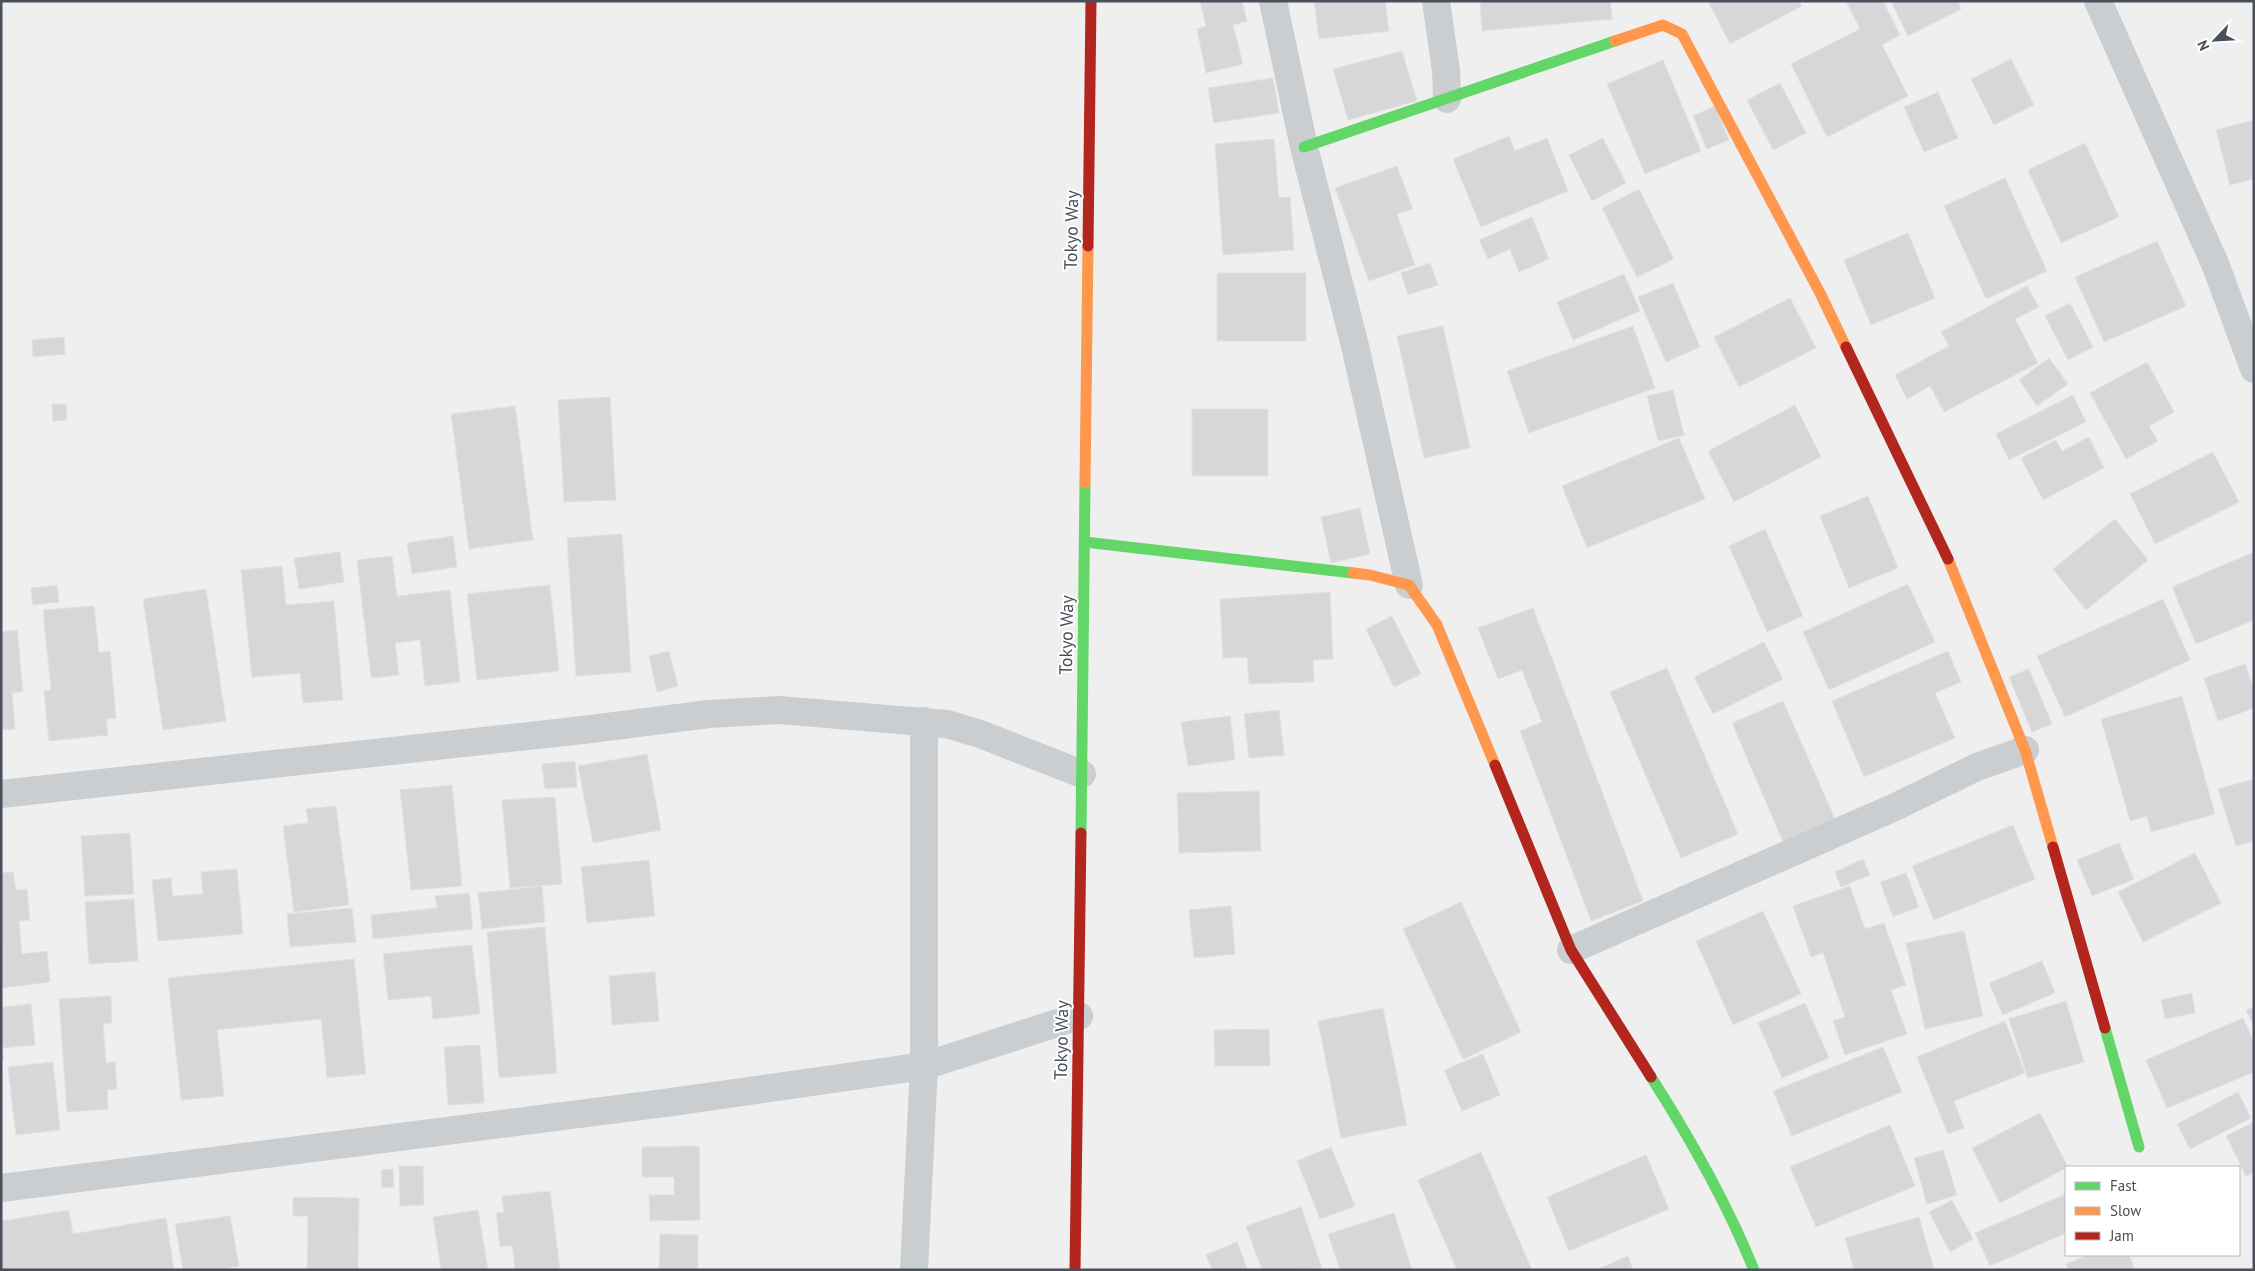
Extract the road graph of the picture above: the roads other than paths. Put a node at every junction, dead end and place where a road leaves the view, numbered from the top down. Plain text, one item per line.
1 (1091, 1) edge
2 (1273, 1) edge
3 (1436, 1) edge
4 (2098, 1) edge
5 (1447, 99) junction
6 (1304, 147) junction
7 (2254, 369) edge
8 (1085, 542) junction
9 (1410, 585) junction
10 (924, 721) junction
11 (2025, 750) junction
12 (1082, 774) junction
13 (1, 794) edge
14 (1572, 950) junction
15 (1079, 1016) junction
16 (924, 1066) junction
17 (2139, 1147) dead end
18 (1, 1188) edge
19 (914, 1270) edge
20 (1075, 1270) edge
21 (1754, 1270) edge

1 - 8 street, Tokyo Way
2 - 6 street
3 - 5 street
4 - 7 street
5 - 6 street
5 - 11 street
6 - 9 street
8 - 9 street
8 - 12 street, Tokyo Way
9 - 14 street
10 - 12 street
10 - 13 street
10 - 16 street
11 - 14 street
11 - 17 street
12 - 15 street, Tokyo Way
14 - 21 street
15 - 16 street
15 - 20 street, Tokyo Way
16 - 18 street
16 - 19 street

